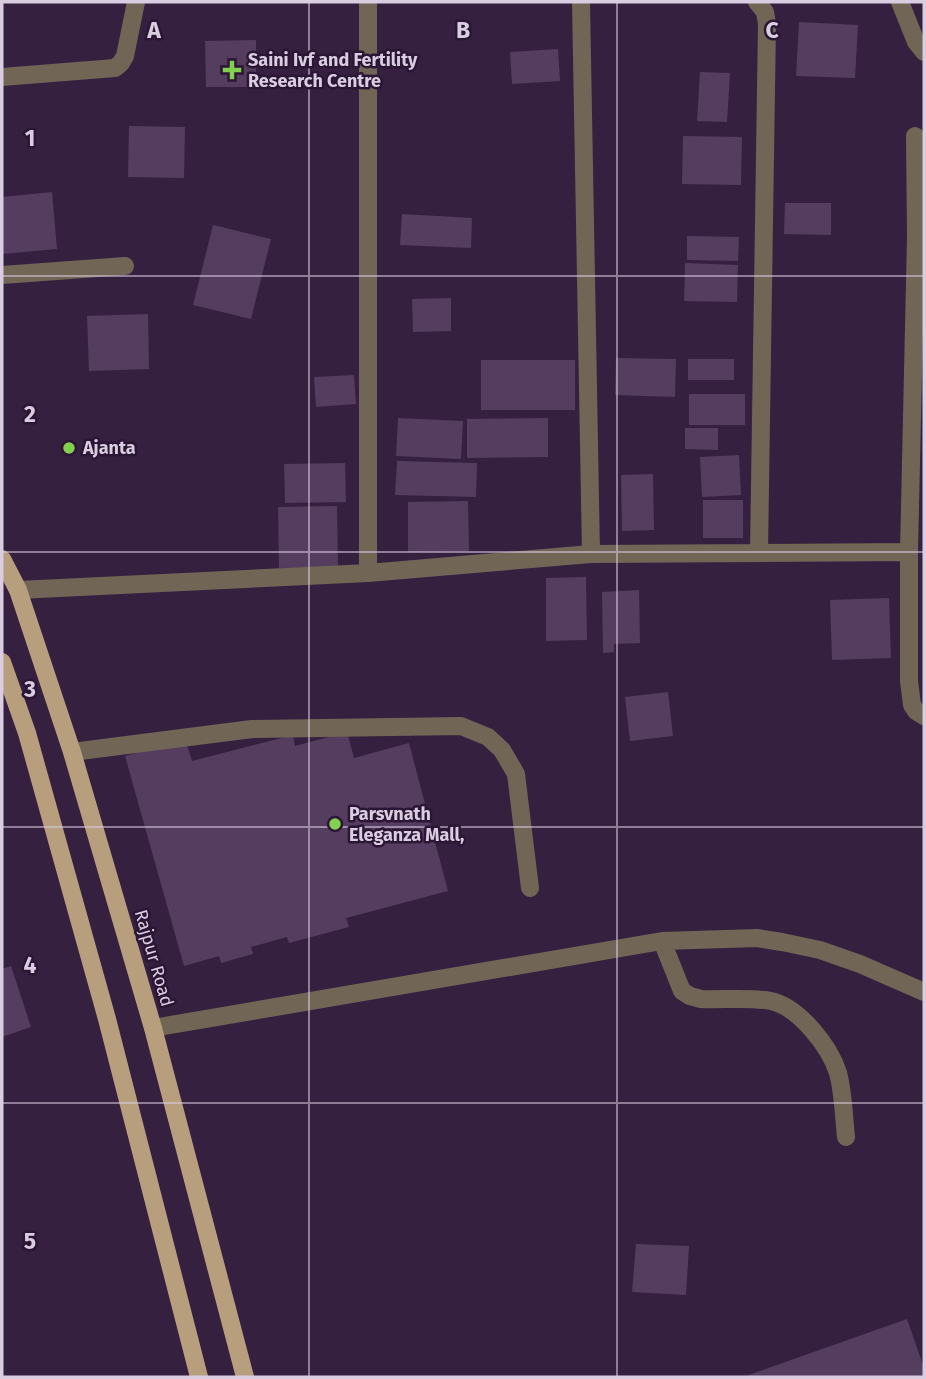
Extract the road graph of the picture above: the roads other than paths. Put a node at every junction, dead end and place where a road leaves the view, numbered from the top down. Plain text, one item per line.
1 (136, 2) edge
2 (368, 2) edge
3 (581, 2) edge
4 (900, 2) edge
5 (760, 3) edge
6 (924, 52) edge
7 (2, 77) edge
8 (915, 136) dead end
9 (125, 266) dead end
10 (2, 275) edge
11 (759, 552) junction
12 (909, 552) junction
13 (592, 554) junction
14 (2, 559) edge
15 (368, 573) junction
16 (18, 590) junction
17 (2, 662) edge
18 (924, 716) edge
19 (72, 752) junction
20 (530, 888) dead end
21 (662, 941) junction
22 (924, 992) edge
23 (153, 1028) junction
24 (846, 1137) dead end
25 (200, 1377) edge
26 (245, 1377) edge

1 - 7 street
2 - 15 street
3 - 13 street
4 - 6 street
5 - 11 street
8 - 12 street
9 - 10 street
11 - 12 street
11 - 13 street
12 - 18 street
13 - 15 street
14 - 16 main road, Rajpur Road
15 - 16 street
16 - 19 main road, Rajpur Road
17 - 25 main road
19 - 20 street
19 - 23 main road, Rajpur Road
21 - 22 street
21 - 23 street
21 - 24 street
23 - 26 main road, Rajpur Road

